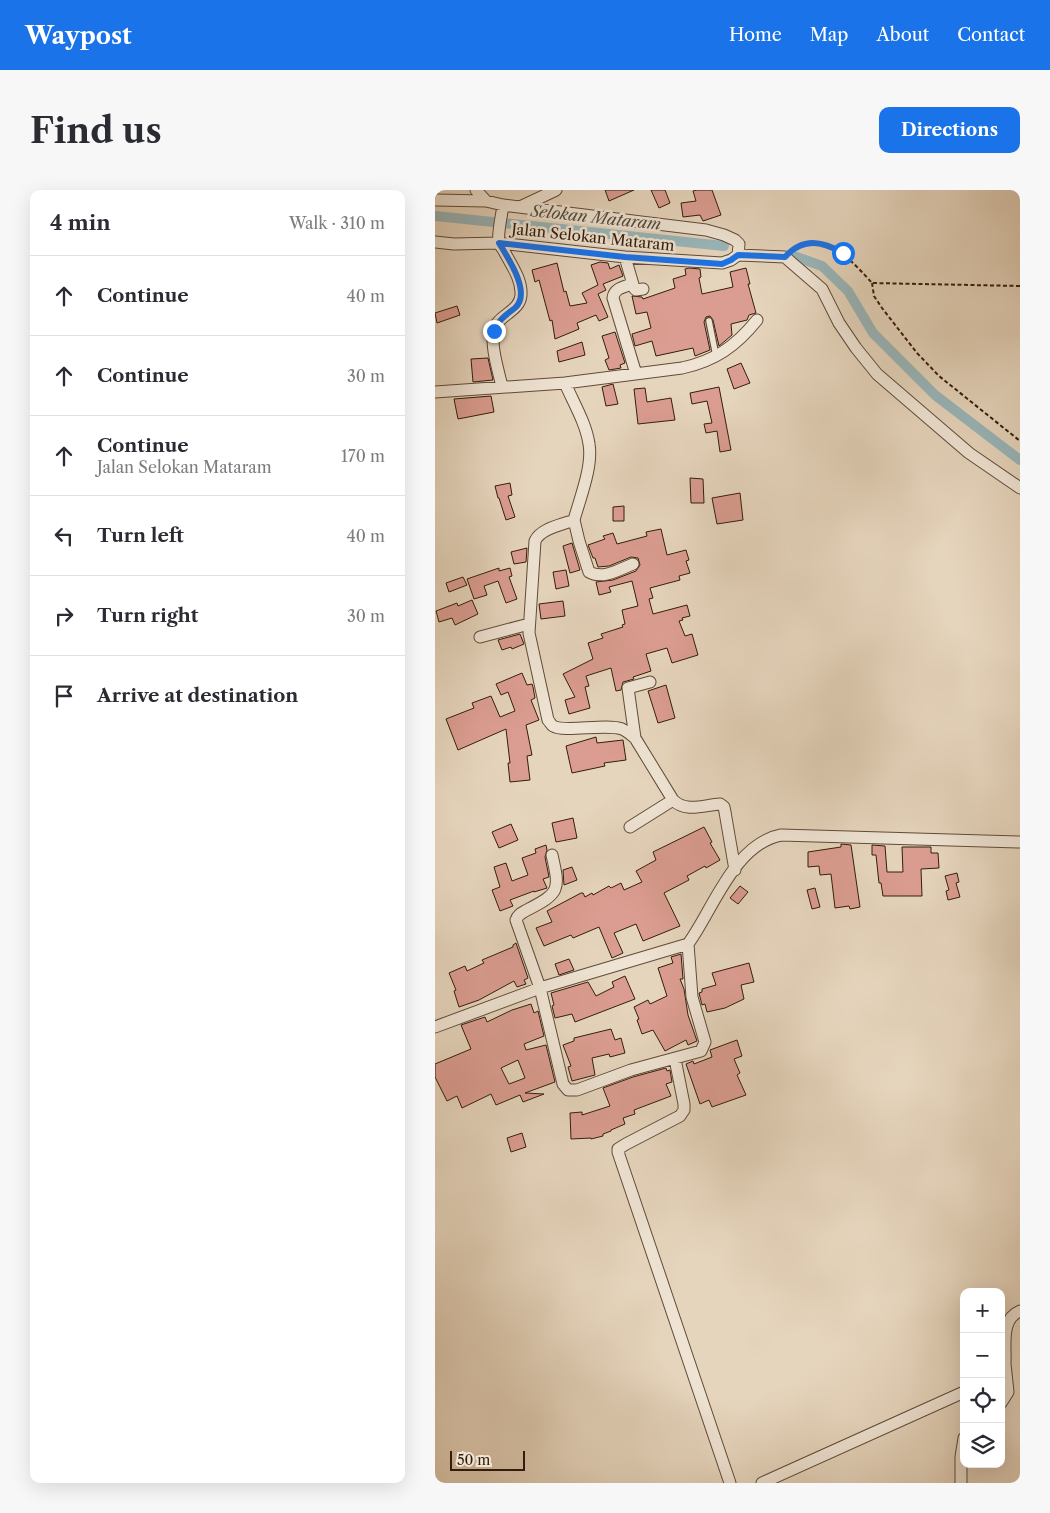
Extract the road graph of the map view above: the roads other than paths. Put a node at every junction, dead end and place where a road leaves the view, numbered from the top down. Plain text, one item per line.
1 (476, 190) edge
2 (556, 190) edge
3 (435, 200) edge
4 (486, 202) junction
5 (520, 206) junction
6 (502, 208) junction
7 (499, 238) junction
8 (435, 242) edge
9 (742, 254) junction
10 (625, 257) junction
11 (632, 284) junction
12 (643, 289) dead end
13 (757, 320) dead end
14 (709, 321) dead end
15 (716, 356) junction
16 (636, 374) junction
17 (565, 383) junction
18 (502, 387) junction
19 (435, 392) edge
20 (1020, 488) edge
21 (574, 520) junction
22 (633, 564) dead end
23 (529, 624) junction
24 (480, 637) dead end
25 (650, 682) dead end
26 (635, 738) junction
27 (673, 800) junction
28 (630, 827) dead end
29 (1020, 842) edge
30 (552, 855) dead end
31 (735, 870) junction
32 (688, 944) junction
33 (540, 988) junction
34 (435, 1027) edge
35 (675, 1059) junction
36 (1020, 1311) edge
37 (1005, 1339) edge
38 (1005, 1376) edge
39 (960, 1394) edge
40 (1005, 1397) edge
41 (961, 1468) edge
42 (730, 1483) edge
43 (763, 1483) edge
44 (961, 1483) edge

1 - 4 street
2 - 5 street
3 - 4 street
4 - 6 street
5 - 6 street
5 - 9 street
6 - 7 street
7 - 8 street, Jalan Selokan Mataram
7 - 10 street, Jalan Selokan Mataram
7 - 18 street
9 - 10 street, Jalan Selokan Mataram
9 - 20 street
10 - 11 street
11 - 12 street
11 - 16 street
13 - 15 street
14 - 15 lane
15 - 16 street
16 - 17 street
17 - 18 street
17 - 21 street
18 - 19 street
21 - 22 street
21 - 23 street
23 - 24 street
23 - 26 street
25 - 26 street
26 - 27 street
27 - 28 street
27 - 31 street
29 - 31 street
30 - 33 street
31 - 32 street
32 - 33 street
32 - 35 street
33 - 34 street
33 - 35 street
35 - 42 street
36 - 37 street
38 - 40 street
39 - 43 street
41 - 44 street

